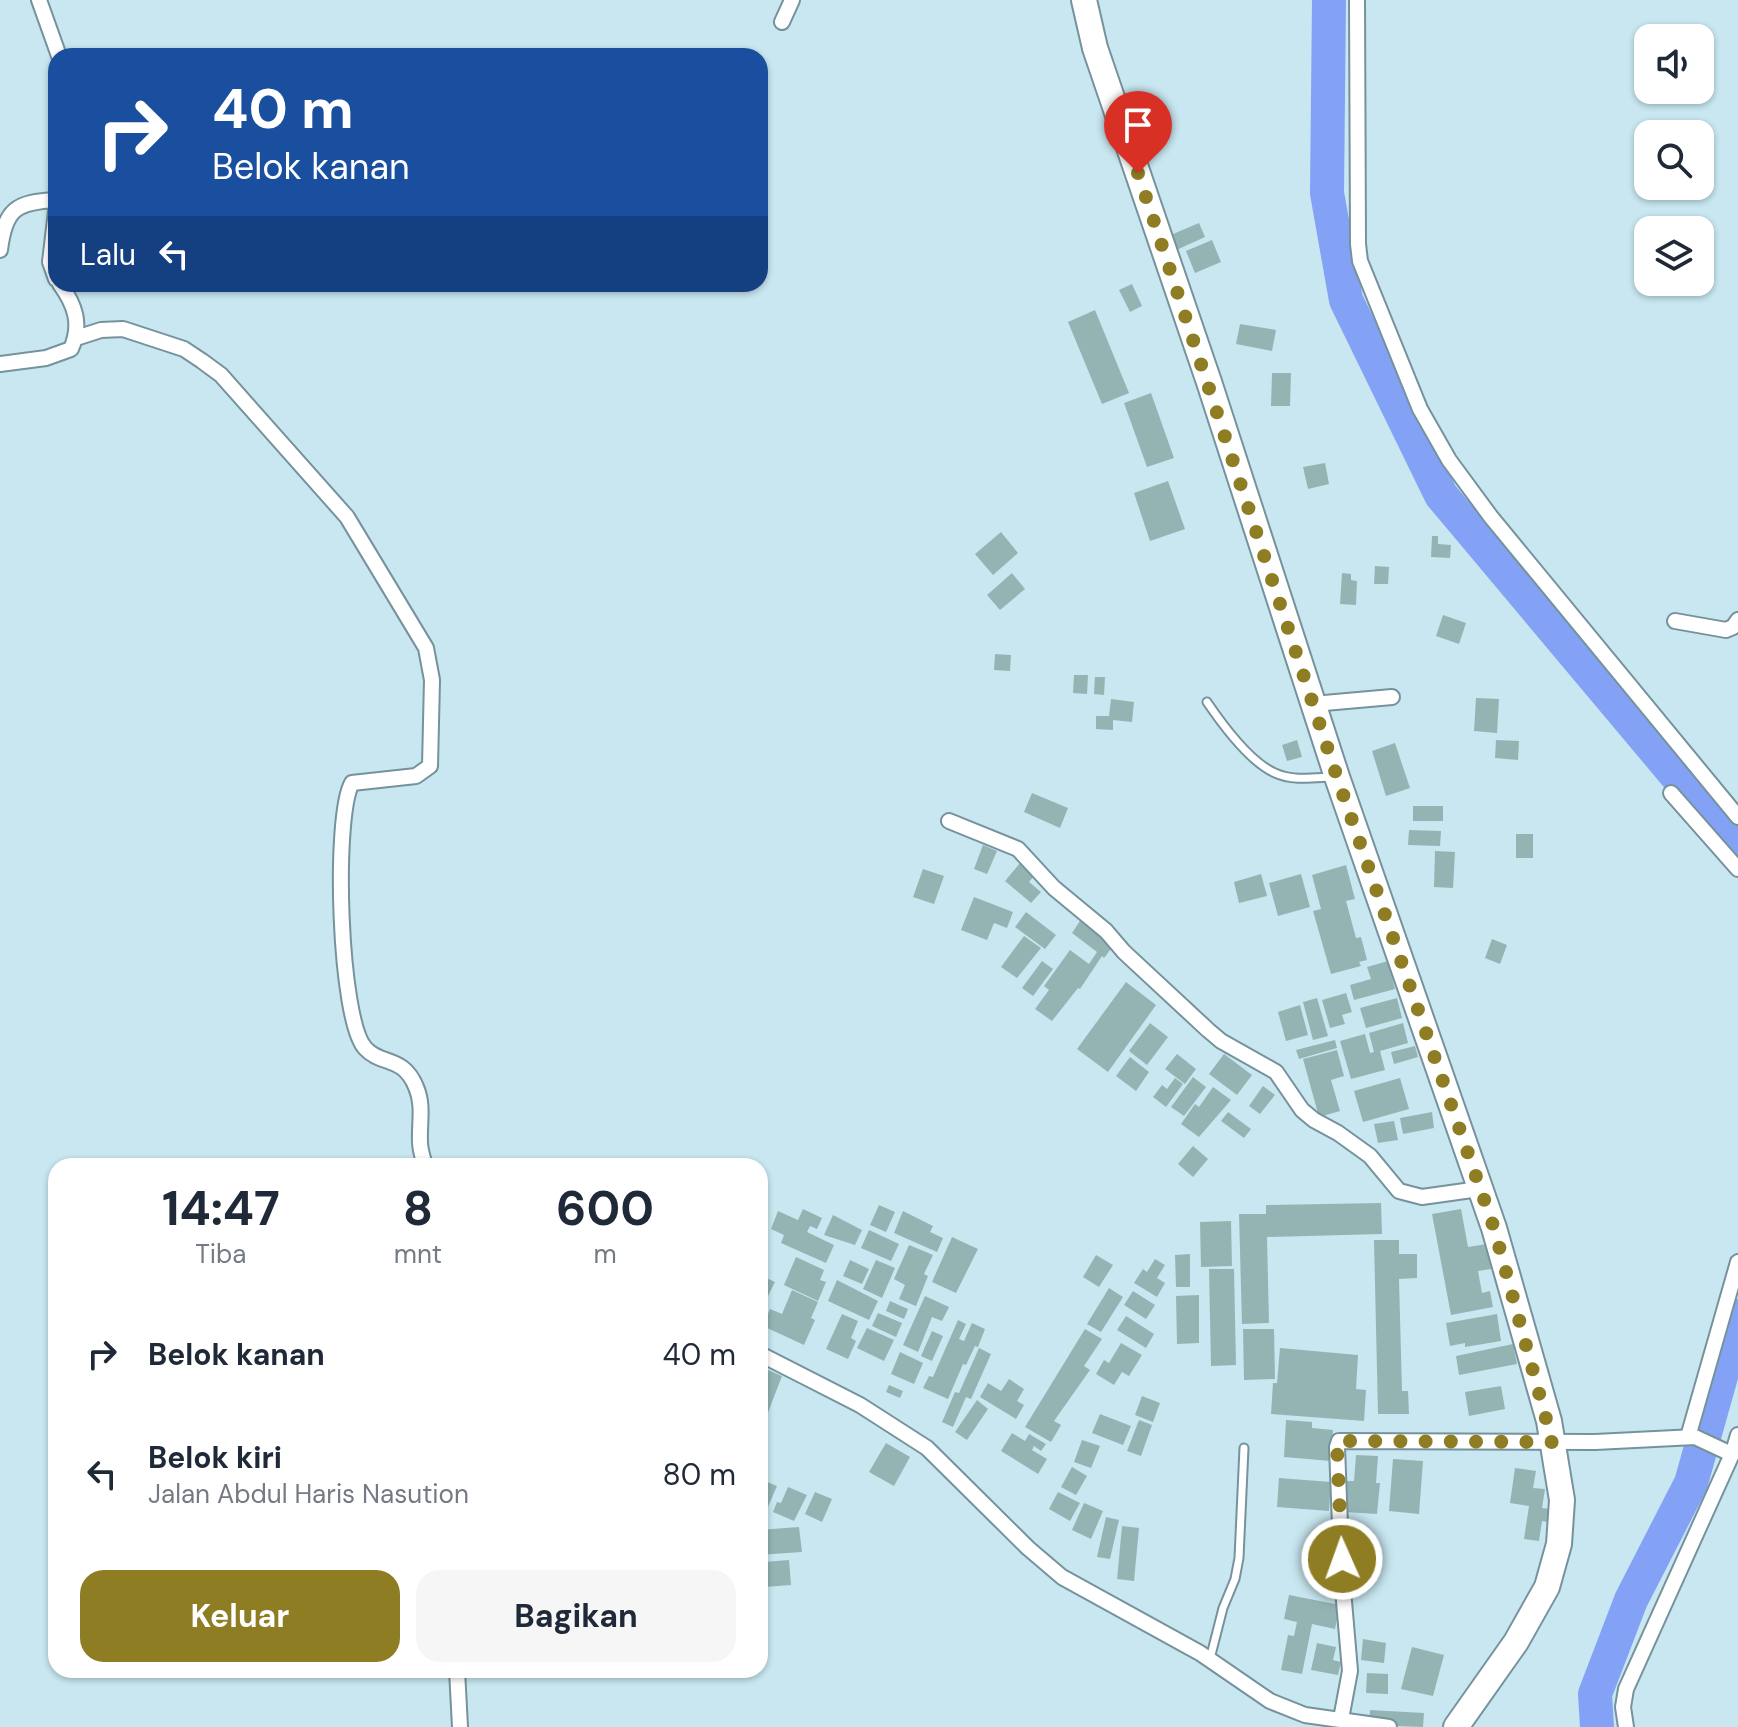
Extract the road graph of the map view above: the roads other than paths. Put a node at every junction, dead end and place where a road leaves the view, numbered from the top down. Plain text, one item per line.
1 (39, 0) edge
2 (792, 0) edge
3 (1084, 0) edge
4 (1357, 0) edge
5 (782, 22) dead end
6 (56, 48) edge
7 (48, 200) edge
8 (0, 250) edge
9 (64, 292) edge
10 (76, 338) junction
11 (0, 364) edge
12 (1738, 620) edge
13 (1675, 621) dead end
14 (1392, 697) dead end
15 (1207, 702) dead end
16 (1313, 704) junction
17 (1337, 777) junction
18 (1671, 793) dead end
19 (1738, 817) edge
20 (949, 821) dead end
21 (1738, 869) edge
22 (423, 1158) edge
23 (1479, 1189) junction
24 (1738, 1262) edge
25 (768, 1358) edge
26 (1738, 1435) edge
27 (1692, 1437) junction
28 (1552, 1442) junction
29 (1244, 1448) dead end
30 (1733, 1452) edge
31 (1210, 1661) junction
32 (457, 1678) edge
33 (1341, 1719) junction
34 (460, 1727) edge
35 (1389, 1727) edge
36 (1456, 1727) edge
37 (1626, 1727) edge

1 - 6 street
2 - 5 street
3 - 16 main road
4 - 19 street
7 - 8 street
9 - 10 street
10 - 11 street
10 - 22 street
12 - 13 street
14 - 16 street
15 - 17 lane
16 - 17 main road
17 - 23 main road
18 - 21 street
20 - 23 street
23 - 28 main road
24 - 27 street
25 - 31 street
26 - 30 street
27 - 28 street
27 - 30 street
28 - 33 street
28 - 36 main road
29 - 31 lane
30 - 37 street
31 - 33 street
32 - 34 street
33 - 35 street

